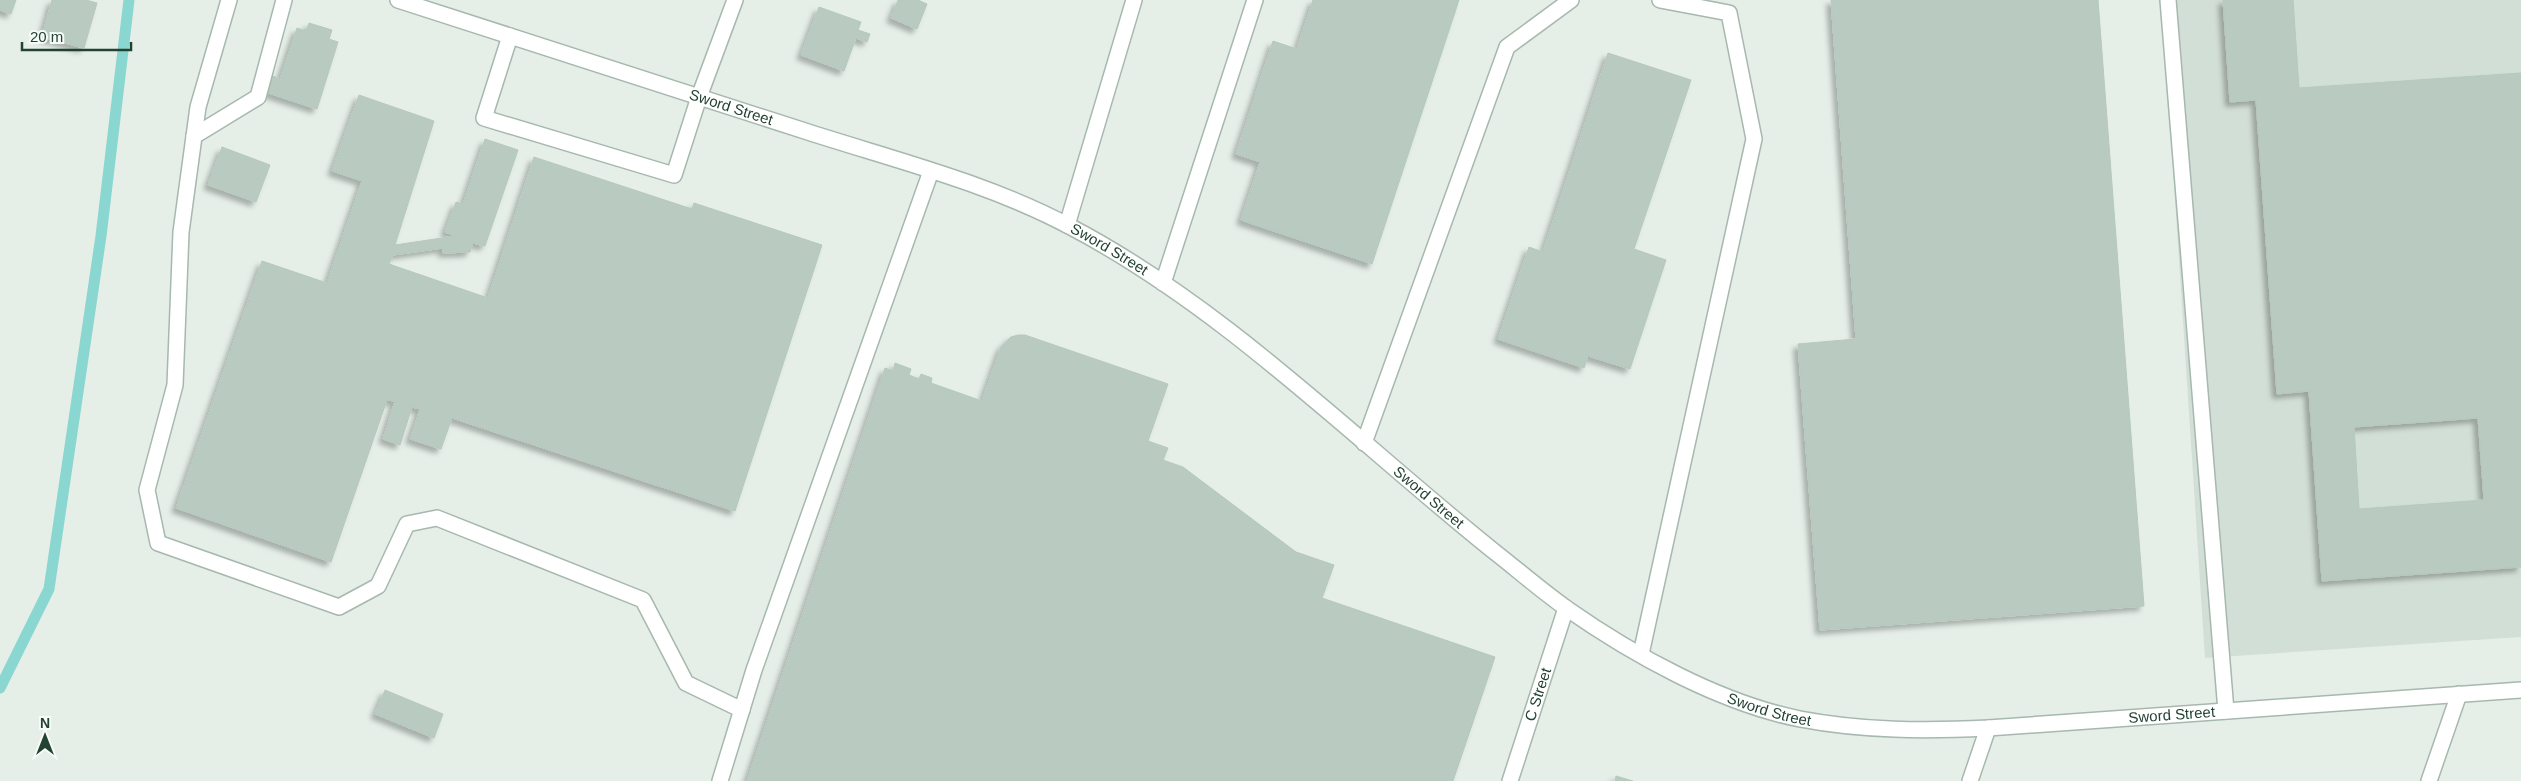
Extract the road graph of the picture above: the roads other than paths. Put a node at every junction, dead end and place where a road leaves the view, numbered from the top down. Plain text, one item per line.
1 (228, 0) edge
2 (284, 0) edge
3 (398, 0) edge
4 (735, 0) edge
5 (1134, 0) edge
6 (1255, 0) edge
7 (1571, 0) edge
8 (1660, 0) edge
9 (2168, 0) edge
10 (1730, 6) edge
11 (510, 36) junction
12 (699, 97) junction
13 (194, 136) junction
14 (931, 171) junction
15 (1067, 225) junction
16 (1163, 283) junction
17 (1364, 443) junction
18 (1566, 608) junction
19 (1642, 654) junction
20 (2521, 690) edge
21 (2459, 694) junction
22 (742, 710) junction
23 (2226, 711) junction
24 (1988, 728) junction
25 (720, 781) edge
26 (1510, 781) edge
27 (1970, 781) edge
28 (2429, 781) edge

1 - 13 street
2 - 13 street
3 - 11 street, Sword Street
4 - 12 street
5 - 15 street
6 - 16 street
7 - 17 street
8 - 10 street
9 - 23 street
10 - 19 street
11 - 12 street, Sword Street
11 - 12 street
12 - 14 street, Sword Street
13 - 22 street
14 - 15 street, Sword Street
14 - 22 street
15 - 16 street, Sword Street
16 - 17 street, Sword Street
17 - 18 street, Sword Street
18 - 19 street, Sword Street
18 - 26 street, C Street
19 - 24 street, Sword Street
20 - 21 street, Sword Street
21 - 23 street, Sword Street
21 - 28 street
22 - 25 street
23 - 24 street, Sword Street
24 - 27 street

